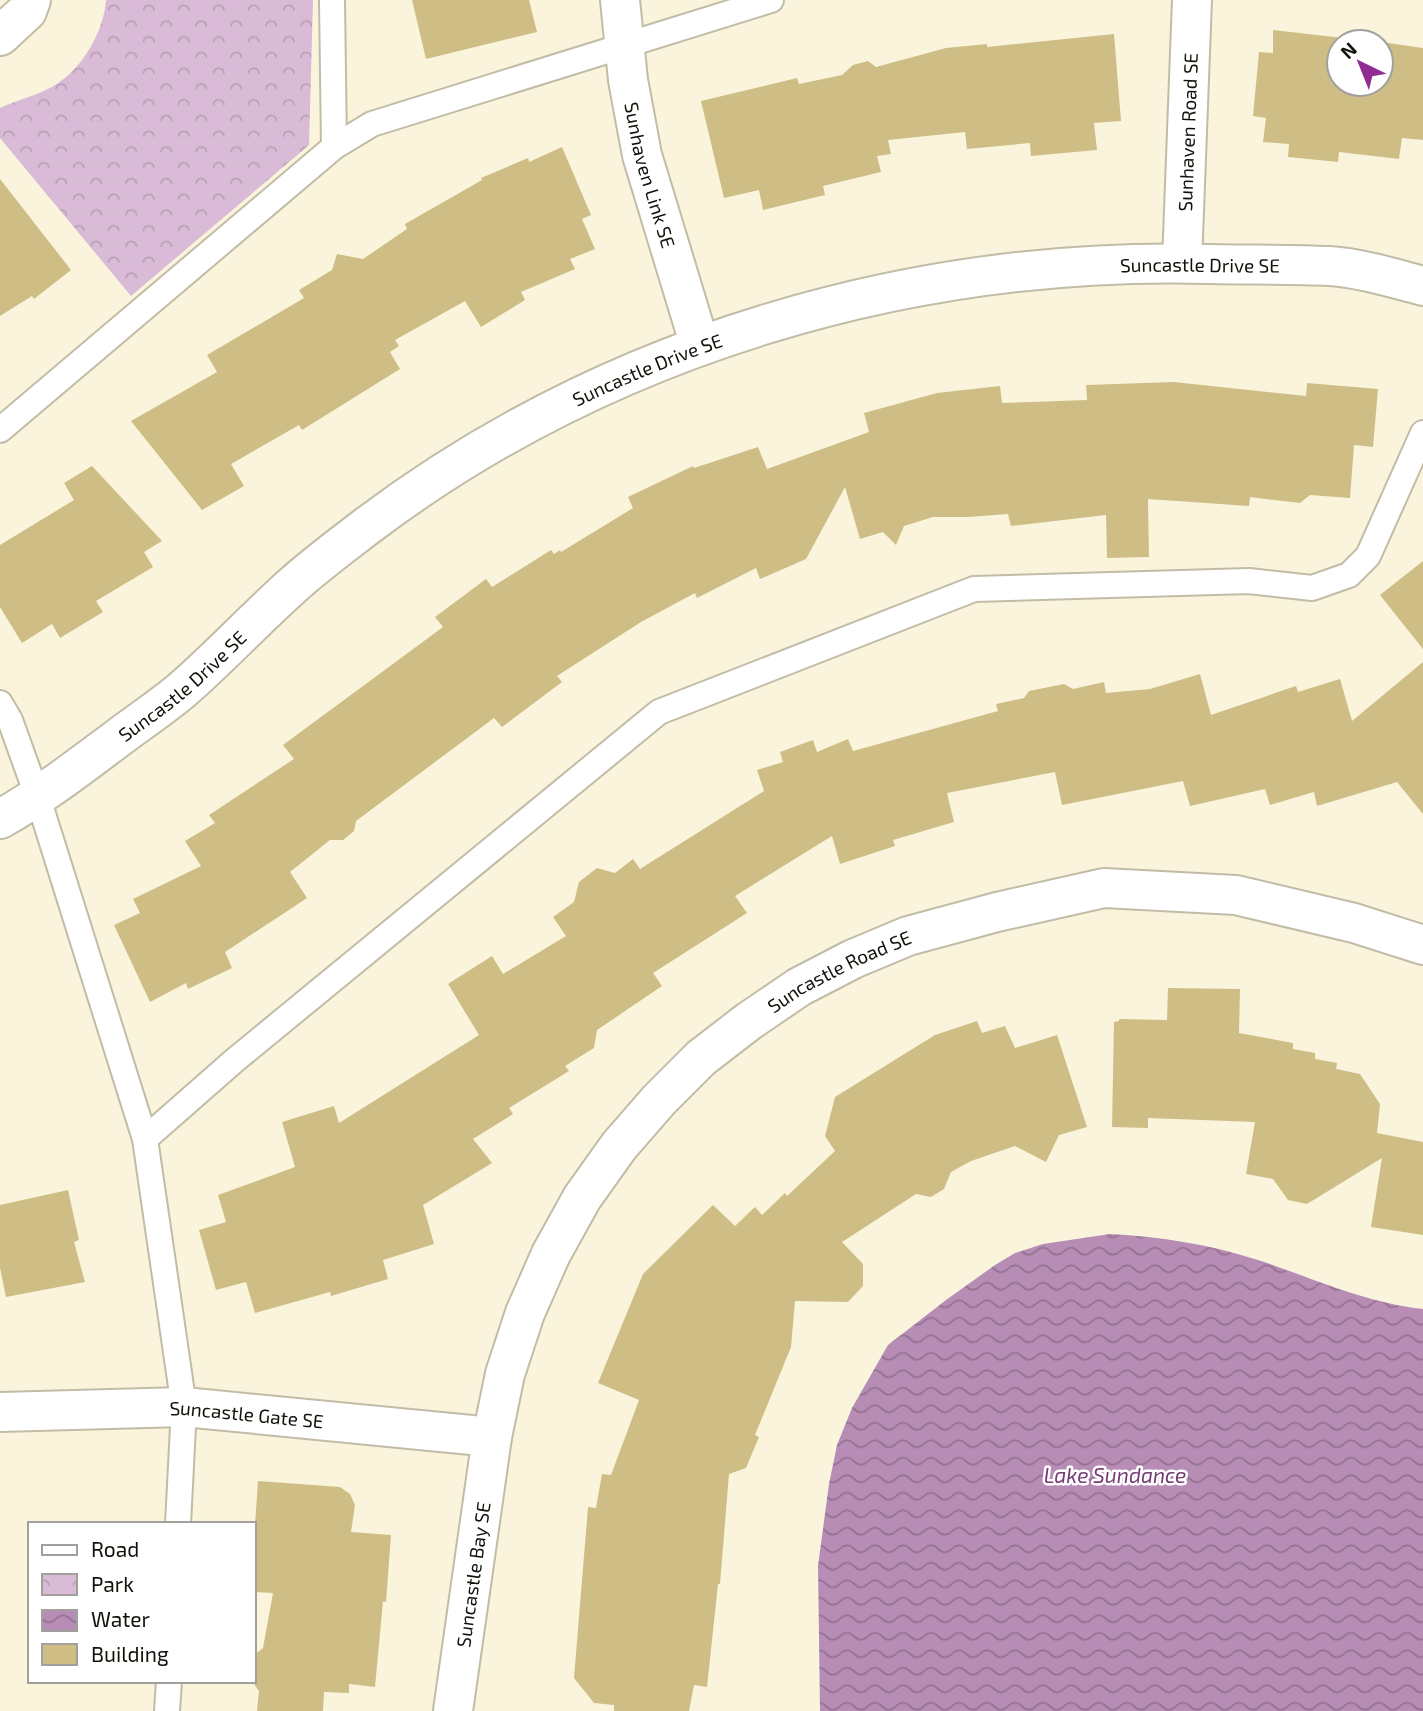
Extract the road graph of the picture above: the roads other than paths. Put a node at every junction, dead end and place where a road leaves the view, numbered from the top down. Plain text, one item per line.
1 (30, 0) edge
2 (332, 0) edge
3 (620, 0) edge
4 (771, 0) edge
5 (1192, 0) edge
6 (0, 36) edge
7 (623, 46) junction
8 (334, 147) junction
9 (1182, 263) junction
10 (1423, 286) edge
11 (700, 346) junction
12 (0, 430) edge
13 (1423, 433) edge
14 (0, 703) edge
15 (38, 798) junction
16 (0, 819) edge
17 (1423, 945) edge
18 (145, 1139) junction
19 (184, 1407) junction
20 (0, 1412) edge
21 (492, 1437) junction
22 (178, 1522) edge
23 (169, 1683) edge
24 (167, 1711) edge
25 (453, 1711) edge

1 - 6 street
2 - 8 lane
3 - 7 street, Sunhaven Link SE
4 - 7 lane
5 - 9 street, Sunhaven Road SE
7 - 8 lane
7 - 11 street, Sunhaven Link SE
8 - 12 lane
9 - 10 street, Suncastle Drive SE
9 - 11 street, Suncastle Drive SE
11 - 15 street, Suncastle Drive SE
13 - 18 lane
14 - 15 lane
15 - 16 street, Suncastle Drive SE
15 - 18 lane
17 - 21 street, Suncastle Road SE
18 - 19 lane
19 - 20 street, Suncastle Gate SE
19 - 21 street, Suncastle Gate SE
19 - 22 lane
21 - 25 street, Suncastle Bay SE
23 - 24 lane

